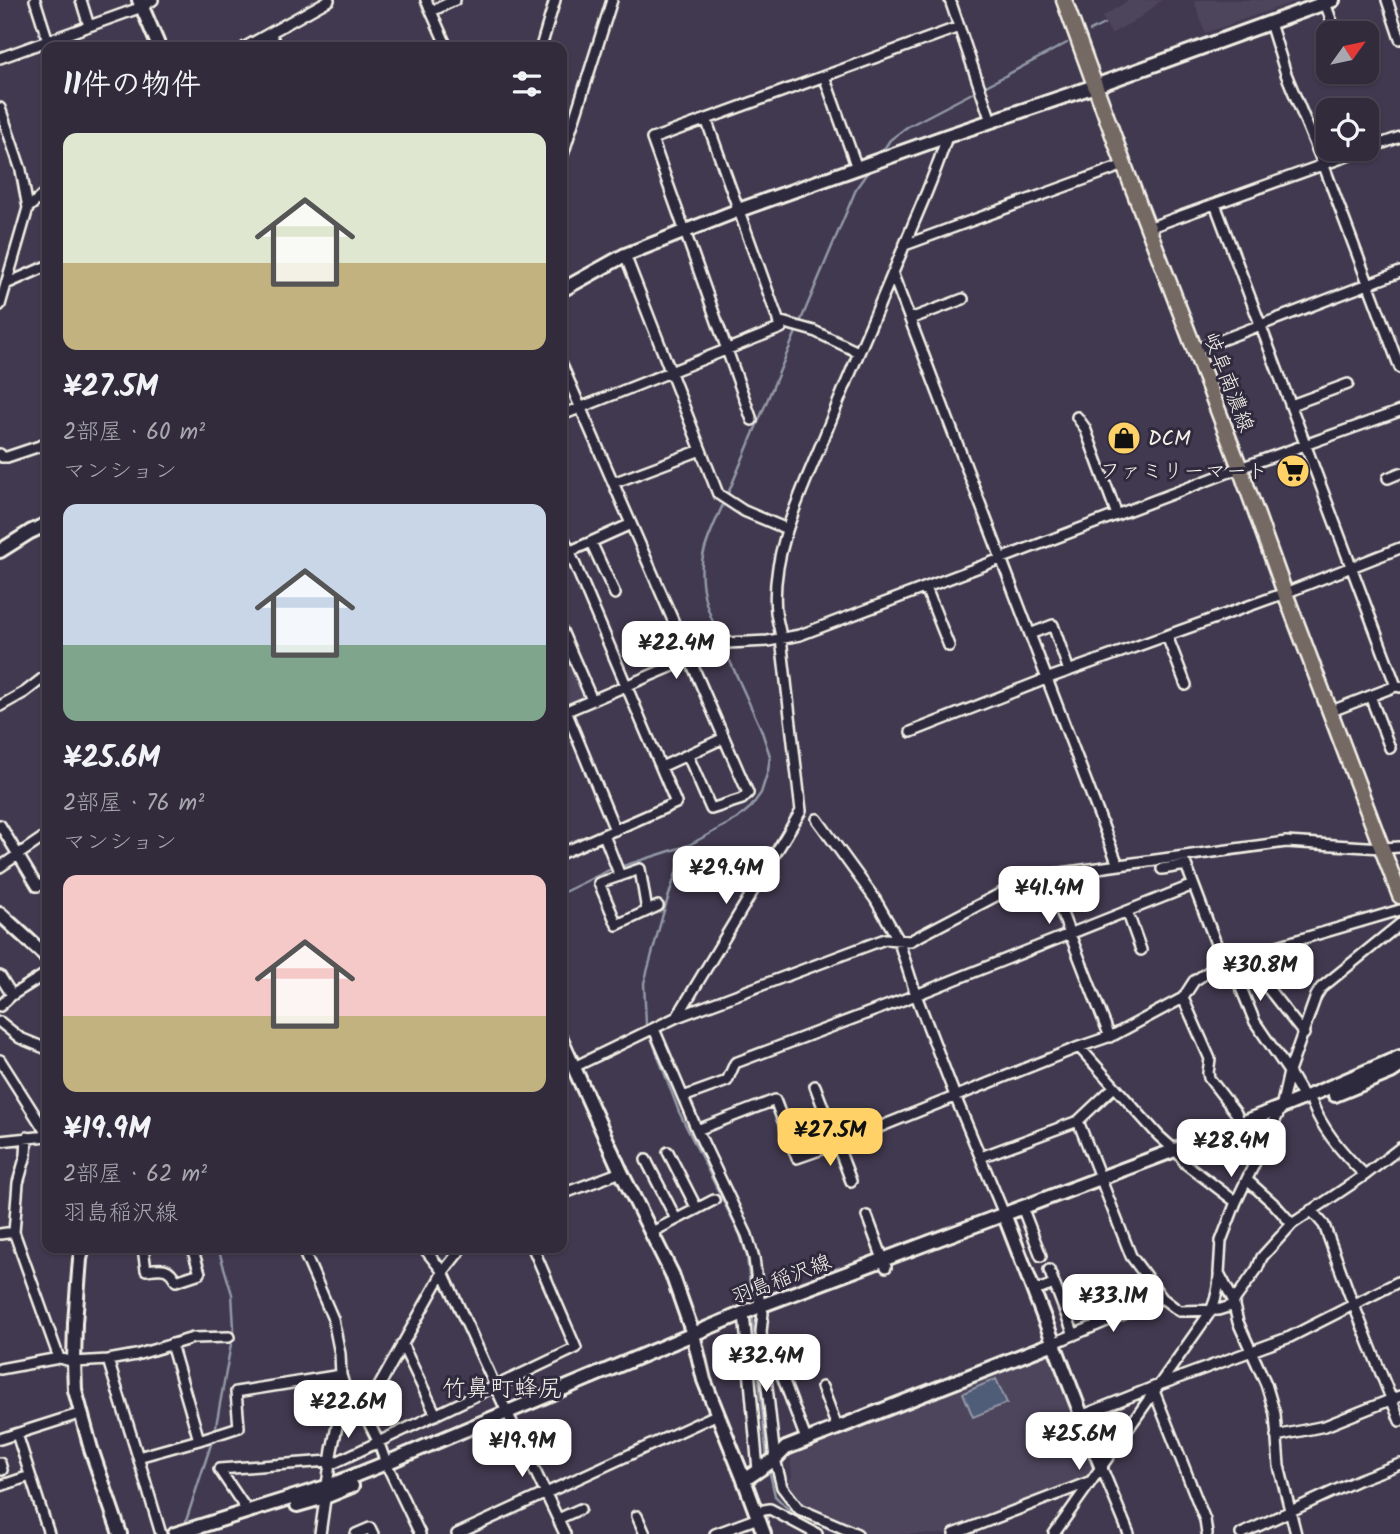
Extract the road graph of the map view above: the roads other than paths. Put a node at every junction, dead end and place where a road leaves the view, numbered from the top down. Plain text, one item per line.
1 (35, 0) edge
2 (81, 0) edge
3 (329, 0) edge
4 (426, 0) edge
5 (456, 0) edge
6 (555, 0) edge
7 (612, 0) edge
8 (950, 0) edge
9 (1064, 0) edge
10 (1387, 0) edge
11 (1329, 1) edge
12 (144, 2) edge
13 (432, 10) junction
14 (1333, 21) edge
15 (1270, 23) junction
16 (89, 26) junction
17 (959, 27) junction
18 (270, 33) junction
19 (1400, 39) edge
20 (48, 41) joint
21 (157, 42) edge
22 (253, 42) edge
23 (274, 42) edge
24 (445, 42) edge
25 (542, 42) edge
26 (42, 43) edge
27 (0, 58) edge
28 (824, 76) junction
29 (1095, 86) junction
30 (0, 108) edge
31 (706, 119) junction
32 (990, 121) junction
33 (947, 136) junction
34 (1400, 137) edge
35 (567, 142) edge
36 (1124, 165) junction
37 (1324, 166) junction
38 (858, 168) junction
39 (42, 195) edge
40 (1215, 204) junction
41 (28, 208) junction
42 (739, 210) junction
43 (1148, 228) junction
44 (684, 231) junction
45 (905, 245) junction
46 (625, 255) junction
47 (42, 268) edge
48 (1400, 272) edge
49 (893, 275) junction
50 (6, 284) junction
51 (1369, 284) junction
52 (567, 286) edge
53 (963, 299) dead end
54 (0, 305) edge
55 (910, 319) junction
56 (778, 321) junction
57 (1261, 325) junction
58 (727, 349) junction
59 (1195, 350) junction
60 (858, 352) junction
61 (1400, 368) edge
62 (670, 372) junction
63 (567, 376) edge
64 (1348, 384) dead end
65 (1291, 405) junction
66 (580, 406) junction
67 (1400, 411) edge
68 (567, 412) edge
69 (1077, 417) dead end
70 (752, 421) dead end
71 (1306, 444) junction
72 (42, 445) edge
73 (701, 450) junction
74 (0, 454) edge
75 (1240, 468) junction
76 (1400, 473) edge
77 (1388, 478) dead end
78 (613, 483) junction
79 (1117, 515) junction
80 (631, 524) junction
81 (42, 526) edge
82 (787, 529) junction
83 (591, 542) junction
84 (1400, 548) edge
85 (0, 551) edge
86 (567, 553) edge
87 (567, 555) edge
88 (1001, 559) junction
89 (1351, 567) junction
90 (926, 588) junction
91 (1284, 593) junction
92 (615, 594) dead end
93 (1030, 634) junction
94 (1167, 636) junction
95 (781, 638) junction
96 (567, 642) edge
97 (948, 646) dead end
98 (690, 659) junction
99 (1069, 671) junction
100 (42, 679) edge
101 (1046, 679) junction
102 (626, 685) junction
103 (1186, 685) dead end
104 (1398, 687) edge
105 (1370, 696) junction
106 (592, 700) junction
107 (0, 706) edge
108 (567, 711) edge
109 (1329, 712) junction
110 (567, 719) edge
111 (911, 732) dead end
112 (724, 738) junction
113 (1390, 748) dead end
114 (688, 755) junction
115 (661, 767) junction
116 (817, 819) dead end
117 (0, 825) edge
118 (615, 830) junction
119 (604, 835) junction
120 (42, 838) edge
121 (1400, 847) edge
122 (1382, 848) junction
123 (567, 851) edge
124 (19, 853) junction
125 (1118, 866) junction
126 (0, 867) edge
127 (1162, 869) dead end
128 (1047, 875) junction
129 (620, 876) junction
130 (42, 885) edge
131 (1193, 885) junction
132 (1400, 896) edge
133 (658, 906) dead end
134 (1400, 910) edge
135 (647, 911) junction
136 (1126, 911) junction
137 (0, 914) edge
138 (1400, 924) edge
139 (1070, 934) junction
140 (898, 939) junction
141 (1141, 950) dead end
142 (1258, 951) junction
143 (42, 952) edge
144 (1223, 962) junction
145 (0, 976) edge
146 (42, 976) edge
147 (12, 995) junction
148 (916, 995) junction
149 (1183, 998) junction
150 (0, 1006) edge
151 (677, 1017) junction
152 (0, 1022) edge
153 (651, 1030) junction
154 (1304, 1034) junction
155 (1110, 1037) junction
156 (42, 1047) edge
157 (1079, 1047) junction
158 (1400, 1058) edge
159 (0, 1060) edge
160 (1400, 1066) edge
161 (568, 1070) edge
162 (1289, 1072) junction
163 (815, 1086) dead end
164 (1114, 1087) junction
165 (955, 1096) junction
166 (683, 1097) junction
167 (1308, 1101) junction
168 (1278, 1113) junction
169 (1078, 1121) junction
170 (1241, 1124) junction
171 (42, 1127) edge
172 (697, 1130) junction
173 (42, 1136) edge
174 (27, 1138) junction
175 (0, 1141) edge
176 (837, 1144) junction
177 (1400, 1147) edge
178 (668, 1152) dead end
179 (1177, 1152) junction
180 (981, 1157) junction
181 (646, 1160) dead end
182 (621, 1172) junction
183 (1365, 1175) junction
184 (1247, 1180) junction
185 (851, 1181) dead end
186 (1102, 1182) junction
187 (567, 1192) edge
188 (714, 1200) dead end
189 (1236, 1202) junction
190 (697, 1209) junction
191 (1311, 1210) junction
192 (1023, 1211) junction
193 (867, 1216) dead end
194 (1006, 1217) junction
195 (676, 1219) junction
196 (1292, 1224) junction
197 (14, 1232) junction
198 (652, 1232) junction
199 (0, 1234) edge
200 (82, 1253) edge
201 (144, 1253) edge
202 (194, 1253) edge
203 (303, 1253) edge
204 (428, 1253) edge
205 (458, 1253) edge
206 (535, 1253) edge
207 (1041, 1256) dead end
208 (884, 1264) junction
209 (1049, 1270) dead end
210 (443, 1272) junction
211 (1219, 1273) junction
212 (1400, 1281) edge
213 (1054, 1284) junction
214 (1034, 1292) junction
215 (1162, 1298) junction
216 (1235, 1302) junction
217 (1354, 1305) junction
218 (1211, 1311) junction
219 (753, 1313) junction
220 (1074, 1335) junction
221 (229, 1337) dead end
222 (694, 1338) junction
223 (1054, 1343) junction
224 (402, 1344) junction
225 (171, 1345) junction
226 (1251, 1351) junction
227 (59, 1358) junction
228 (108, 1360) junction
229 (74, 1362) junction
230 (0, 1369) edge
231 (341, 1375) junction
232 (782, 1376) dead end
233 (496, 1386) junction
234 (821, 1387) dead end
235 (345, 1388) junction
236 (1156, 1388) junction
237 (1396, 1398) edge
238 (364, 1412) junction
239 (82, 1413) junction
240 (718, 1414) junction
241 (436, 1415) junction
242 (508, 1415) junction
243 (1081, 1416) junction
244 (1400, 1421) edge
245 (837, 1427) junction
246 (17, 1434) junction
247 (1276, 1436) junction
248 (0, 1439) edge
249 (806, 1439) junction
250 (199, 1440) junction
251 (378, 1441) junction
252 (138, 1457) junction
253 (330, 1463) junction
254 (767, 1464) junction
255 (1400, 1464) edge
256 (1101, 1466) junction
257 (388, 1467) junction
258 (30, 1476) junction
259 (744, 1480) junction
260 (1091, 1481) junction
261 (0, 1486) edge
262 (326, 1492) junction
263 (545, 1493) junction
264 (580, 1508) dead end
265 (1290, 1511) junction
266 (248, 1512) junction
267 (761, 1514) junction
268 (637, 1516) dead end
269 (558, 1519) junction
270 (468, 1532) edge
271 (49, 1534) edge
272 (120, 1534) edge
273 (161, 1534) edge
274 (175, 1534) edge
275 (202, 1534) edge
276 (320, 1534) edge
277 (356, 1534) edge
278 (373, 1534) edge
279 (420, 1534) edge
280 (457, 1534) edge
281 (565, 1534) edge
282 (646, 1534) edge
283 (715, 1534) edge
284 (764, 1534) edge
285 (817, 1534) edge
286 (857, 1534) edge
287 (954, 1534) edge
288 (1054, 1534) edge
289 (1129, 1534) edge
290 (1208, 1534) edge
291 (1241, 1534) edge
292 (1296, 1534) edge

1 - 20 street
2 - 16 street
3 - 18 street
4 - 13 street
5 - 13 street
6 - 25 street
7 - 35 street
8 - 17 street
9 - 29 main road, 岐阜南濃線
10 - 19 street
11 - 14 street
11 - 15 street
12 - 16 street
12 - 21 street
13 - 24 street
15 - 29 street
15 - 37 street
16 - 20 street
17 - 28 street
17 - 32 street
18 - 22 street
18 - 23 street
26 - 27 street
28 - 31 street
28 - 38 street
29 - 32 street
29 - 36 main road, 岐阜南濃線
30 - 41 street
31 - 42 street
31 - 44 street
32 - 33 street
33 - 38 street
33 - 45 street
34 - 37 street
36 - 43 main road, 岐阜南濃線
36 - 45 street
37 - 40 street
37 - 51 street
38 - 42 street
39 - 41 street
40 - 43 street
40 - 57 street
41 - 50 street
42 - 44 street
42 - 56 street
43 - 59 main road, 岐阜南濃線
44 - 46 street
44 - 58 street
45 - 49 street
46 - 52 street
46 - 62 street
47 - 50 street
48 - 51 street
49 - 55 street
49 - 60 street
50 - 54 street
51 - 57 street
51 - 61 street
53 - 55 street
55 - 88 street
56 - 58 street
56 - 60 street
57 - 59 street
57 - 65 street
58 - 62 street
58 - 70 street
59 - 75 main road, 岐阜南濃線
60 - 82 street
62 - 66 street
62 - 73 street
63 - 66 street
64 - 65 street
65 - 71 street
66 - 68 street
66 - 78 street
67 - 71 street
69 - 79 street
71 - 75 street
71 - 89 street
72 - 74 street
73 - 78 street
73 - 82 street
75 - 79 street
75 - 91 main road, 岐阜南濃線
76 - 77 street
78 - 80 street
79 - 88 street
80 - 83 street
80 - 98 street
81 - 85 street
82 - 95 street
83 - 86 street
83 - 92 street
84 - 89 street
87 - 102 street
88 - 90 street
88 - 93 street
89 - 91 street
89 - 104 street
90 - 95 street
90 - 97 street
91 - 94 street
91 - 109 main road, 岐阜南濃線
93 - 99 street
93 - 101 street
94 - 99 street
94 - 103 street
95 - 98 street
95 - 151 street
96 - 106 street
98 - 102 street
98 - 112 street
99 - 101 street
100 - 107 street
101 - 111 street
101 - 125 street
102 - 106 street
102 - 115 street
104 - 105 street
105 - 109 street
105 - 113 street
106 - 108 street
109 - 122 main road, 岐阜南濃線
110 - 118 street
112 - 114 street
112 - 114 street
114 - 115 street
115 - 118 street
116 - 140 street
117 - 124 street
118 - 119 street
119 - 123 street
119 - 129 street
120 - 124 street
121 - 122 street
122 - 125 street
122 - 132 main road, 岐阜南濃線
124 - 126 street
124 - 130 street
125 - 128 street
127 - 131 street
128 - 139 street
128 - 140 street
129 - 135 street
129 - 135 street
131 - 136 street
131 - 144 street
133 - 135 street
134 - 142 street
136 - 139 street
136 - 141 street
137 - 143 street
138 - 154 street
139 - 148 street
139 - 155 street
140 - 148 street
140 - 151 street
142 - 144 street
142 - 154 street
144 - 149 street
144 - 162 street
145 - 147 street
146 - 147 street
147 - 150 street
148 - 165 street
148 - 166 street
149 - 155 street
149 - 170 street
151 - 153 street
152 - 156 street
153 - 161 street
153 - 166 street
154 - 162 street
155 - 157 street
157 - 164 street
157 - 165 street
158 - 167 street, 羽島稲沢線
159 - 171 street
160 - 167 street, 羽島稲沢線
161 - 182 street
162 - 167 street
162 - 168 street
163 - 176 street
164 - 169 street
164 - 179 street
165 - 176 street
165 - 180 street
166 - 172 street
167 - 168 street, 羽島稲沢線
167 - 183 street
168 - 170 street, 羽島稲沢線
168 - 179 street, 羽島稲沢線
168 - 184 street
169 - 180 street
169 - 186 street
170 - 179 street, 羽島稲沢線
172 - 176 street
172 - 219 street
173 - 174 street
174 - 175 street
174 - 197 street
176 - 185 street
177 - 183 street
178 - 190 street
179 - 186 street, 羽島稲沢線
179 - 189 street
180 - 194 street
181 - 195 street
182 - 187 street
182 - 198 street
183 - 191 street
184 - 189 street
184 - 196 street
186 - 192 street, 羽島稲沢線
186 - 215 street
188 - 190 street
189 - 211 street
190 - 195 street
191 - 196 street
191 - 217 street
192 - 194 street, 羽島稲沢線
192 - 207 street
193 - 208 street
194 - 208 street, 羽島稲沢線
194 - 214 street
195 - 198 street
196 - 216 street
197 - 199 street
197 - 227 street
198 - 222 street
200 - 229 street
201 - 202 street
203 - 231 street
204 - 210 street
205 - 210 street
206 - 233 street
208 - 219 street, 羽島稲沢線
209 - 213 street
210 - 224 street
210 - 233 street
211 - 216 street
211 - 218 street
212 - 217 street
213 - 214 street
213 - 220 street
214 - 223 street
215 - 218 street
215 - 220 street
216 - 218 street
216 - 226 street
217 - 226 street
217 - 237 street
218 - 236 street
219 - 222 street, 羽島稲沢線
219 - 254 street
219 - 254 street
220 - 223 street
221 - 225 street
222 - 240 street
222 - 242 street, 羽島稲沢線
223 - 243 street
223 - 245 street
224 - 238 street
224 - 241 street
225 - 228 street
225 - 250 street
226 - 236 street
226 - 247 street
227 - 229 street
227 - 230 street
228 - 229 street
228 - 252 street
229 - 239 street
231 - 235 street
231 - 250 street
232 - 249 street
233 - 241 street
233 - 242 street
234 - 245 street
235 - 238 street
235 - 253 street
236 - 243 street
236 - 256 street
236 - 290 street
237 - 244 street
237 - 247 street
238 - 251 street
239 - 246 street
239 - 272 street
240 - 259 street
240 - 263 street
241 - 251 street
242 - 257 street, 羽島稲沢線
242 - 263 street
243 - 256 street
245 - 249 street
246 - 248 street
246 - 258 street
247 - 265 street
249 - 254 street
250 - 252 street
251 - 253 street
251 - 257 street
252 - 273 street
253 - 262 street
253 - 266 street
254 - 259 street
254 - 286 street
255 - 265 street
256 - 260 street
256 - 289 street
257 - 262 street, 羽島稲沢線
257 - 279 street
258 - 261 street
258 - 271 street
259 - 267 street
260 - 287 street
260 - 288 street
262 - 266 street, 羽島稲沢線
262 - 275 street, 羽島稲沢線
262 - 276 street
263 - 269 street
263 - 270 street
264 - 269 street
265 - 291 street
265 - 292 street
266 - 274 street, 羽島稲沢線
267 - 283 street
267 - 284 street
267 - 285 street
268 - 282 street
269 - 281 street
270 - 280 street
277 - 278 street

